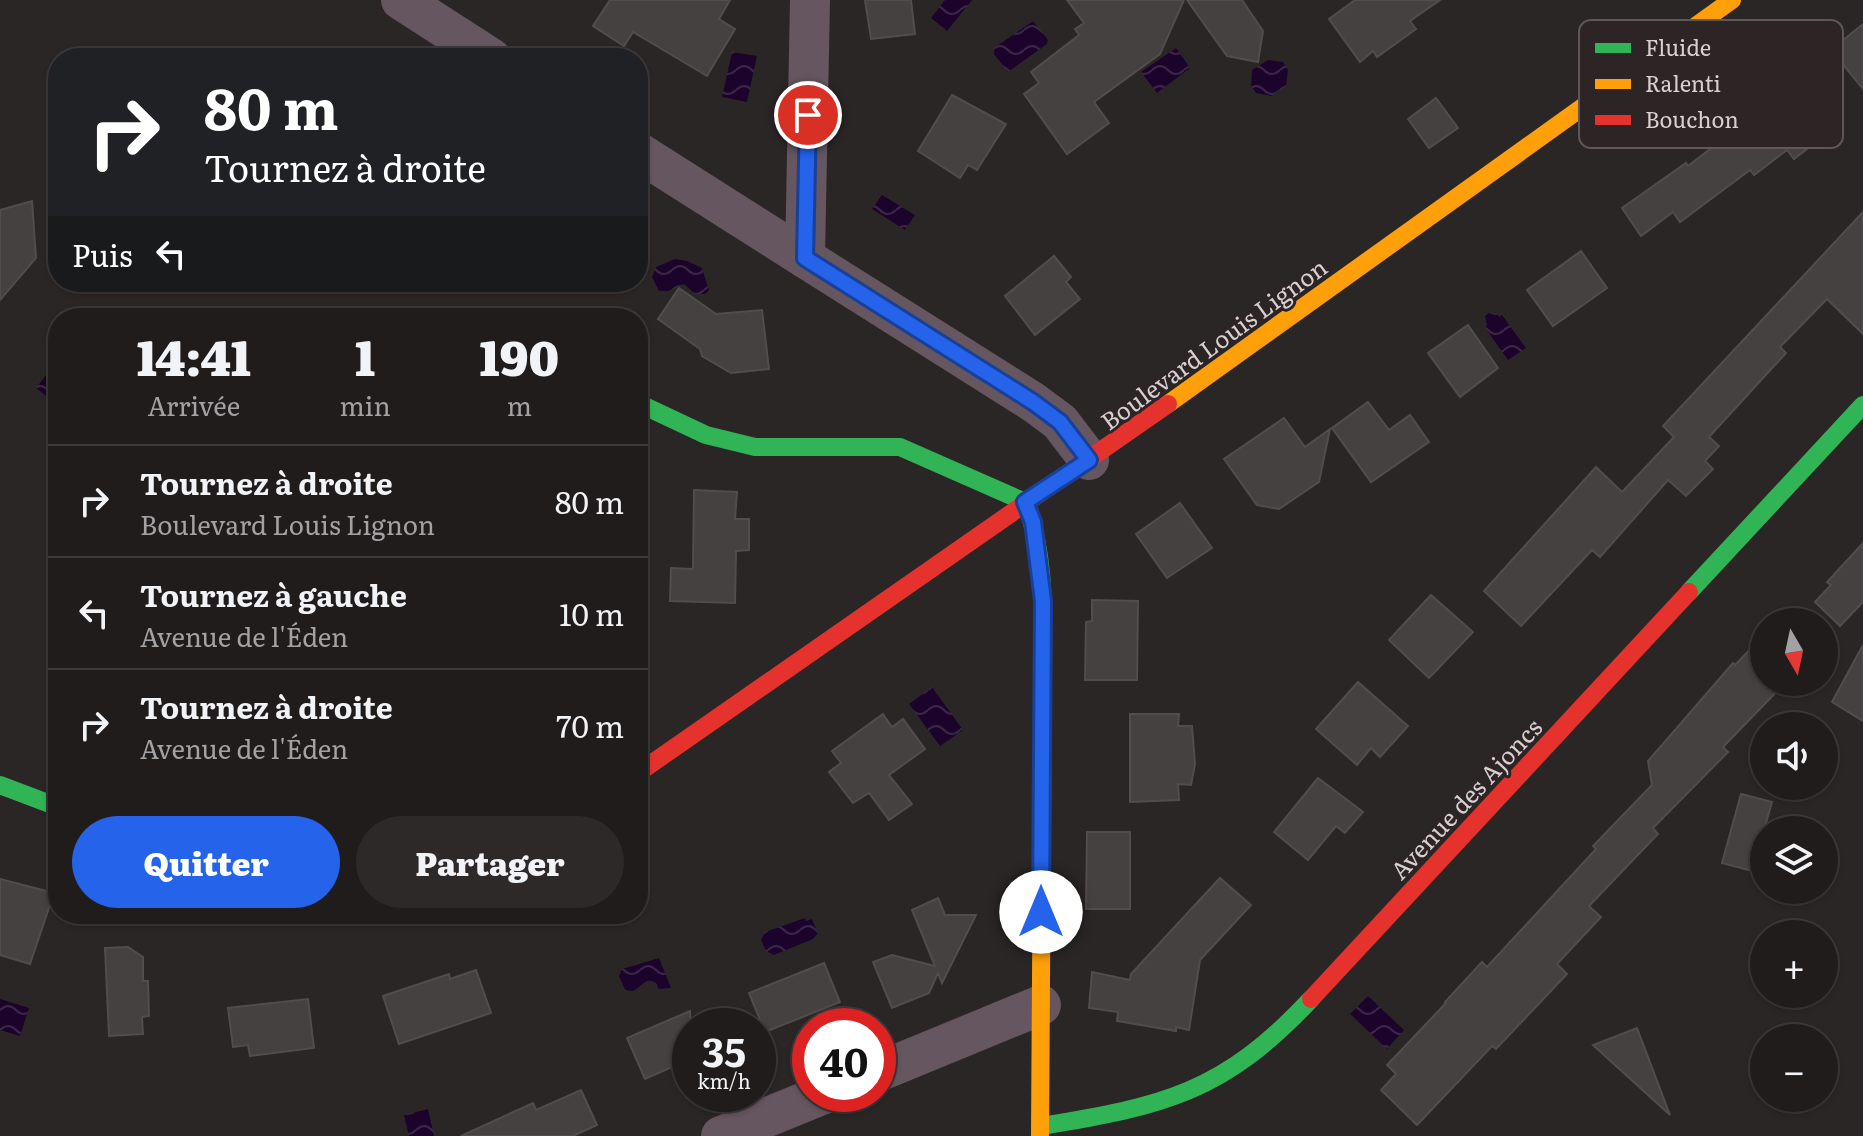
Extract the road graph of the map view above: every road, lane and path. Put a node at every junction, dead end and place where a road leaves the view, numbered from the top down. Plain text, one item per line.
1 (401, 0) edge
2 (810, 0) edge
3 (1732, 0) edge
4 (1704, 20) edge
5 (475, 48) edge
6 (1579, 109) edge
7 (648, 158) edge
8 (805, 258) junction
9 (1863, 405) edge
10 (648, 408) edge
11 (1089, 460) junction
12 (1025, 502) junction
13 (648, 766) edge
14 (0, 785) edge
15 (48, 803) edge
16 (1041, 1005) junction
17 (896, 1065) edge
18 (792, 1107) edge
19 (1041, 1131) edge
20 (721, 1136) edge

1 - 5 street
2 - 8 street
3 - 4 street, Boulevard Louis Lignon
6 - 11 street, Boulevard Louis Lignon
7 - 8 street
8 - 11 street
9 - 19 street, Avenue des Ajoncs
10 - 12 street
11 - 12 street, Boulevard Louis Lignon
12 - 13 street, Boulevard Louis Lignon
12 - 16 street
14 - 15 street
16 - 17 street
16 - 19 street
18 - 20 street

